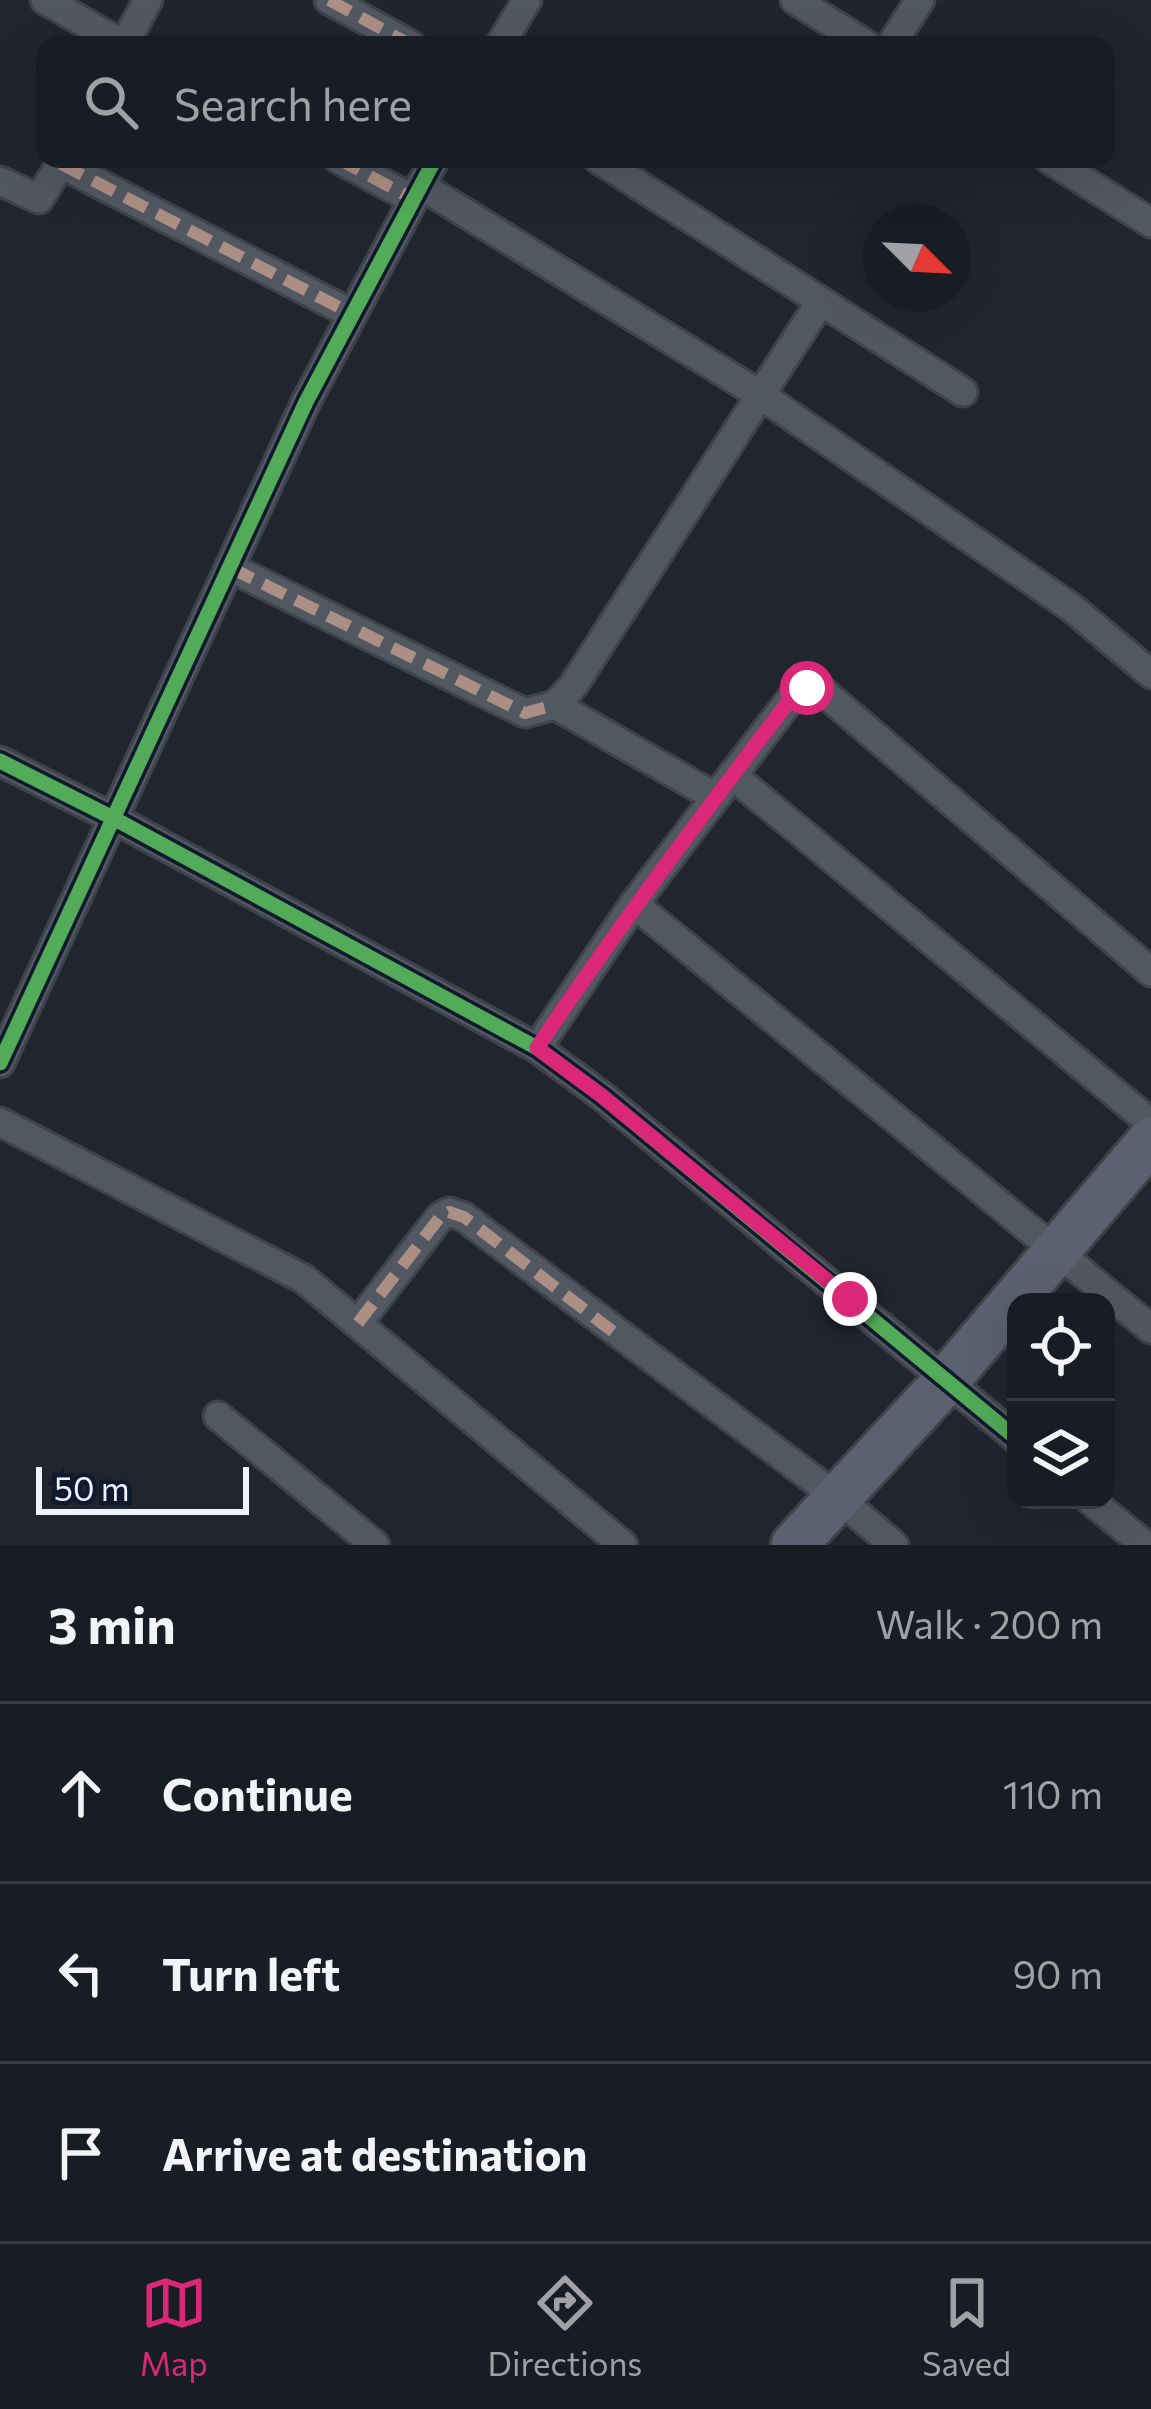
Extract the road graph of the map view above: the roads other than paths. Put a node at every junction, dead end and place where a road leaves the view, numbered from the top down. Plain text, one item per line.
1 (45, 0) edge
2 (148, 0) edge
3 (329, 0) edge
4 (526, 0) edge
5 (795, 0) edge
6 (920, 0) edge
7 (108, 36) edge
8 (129, 36) edge
9 (395, 36) edge
10 (505, 36) edge
11 (853, 36) edge
12 (897, 36) edge
13 (58, 168) edge
14 (73, 168) edge
15 (359, 168) edge
16 (431, 168) edge
17 (612, 168) edge
18 (1063, 168) edge
19 (0, 181) edge
20 (416, 192) junction
21 (1151, 223) edge
22 (821, 302) junction
23 (352, 314) junction
24 (963, 392) dead end
25 (759, 394) junction
26 (231, 568) junction
27 (1151, 674) edge
28 (555, 705) junction
29 (0, 761) edge
30 (723, 786) junction
31 (113, 818) junction
32 (634, 904) junction
33 (1151, 972) edge
34 (537, 1048) junction
35 (0, 1063) edge
36 (0, 1122) edge
37 (1151, 1123) edge
38 (1151, 1140) edge
39 (1056, 1255) junction
40 (358, 1323) junction
41 (1151, 1329) edge
42 (946, 1381) junction
43 (218, 1416) dead end
44 (1007, 1431) edge
45 (837, 1497) junction
46 (1101, 1509) edge
47 (375, 1545) edge
48 (623, 1545) edge
49 (794, 1545) edge
50 (894, 1545) edge
51 (1145, 1545) edge

1 - 7 street
2 - 8 street
3 - 9 street
4 - 10 street
5 - 11 street
6 - 12 street
13 - 19 street
14 - 23 street
15 - 20 street
16 - 20 street
17 - 22 street
18 - 21 street
20 - 23 street
20 - 25 street
22 - 24 street
22 - 25 street
23 - 26 street
25 - 27 street
25 - 28 street
26 - 28 street
26 - 31 street
28 - 30 street
29 - 31 street
30 - 32 street
30 - 33 street
30 - 37 street
31 - 34 street
31 - 35 street
32 - 34 street
32 - 39 street
34 - 42 street
36 - 40 street
38 - 39 main road
39 - 41 street
39 - 42 main road
40 - 45 street
40 - 48 street
42 - 44 street
42 - 45 main road
43 - 47 street
45 - 49 main road
45 - 50 street
46 - 51 street

